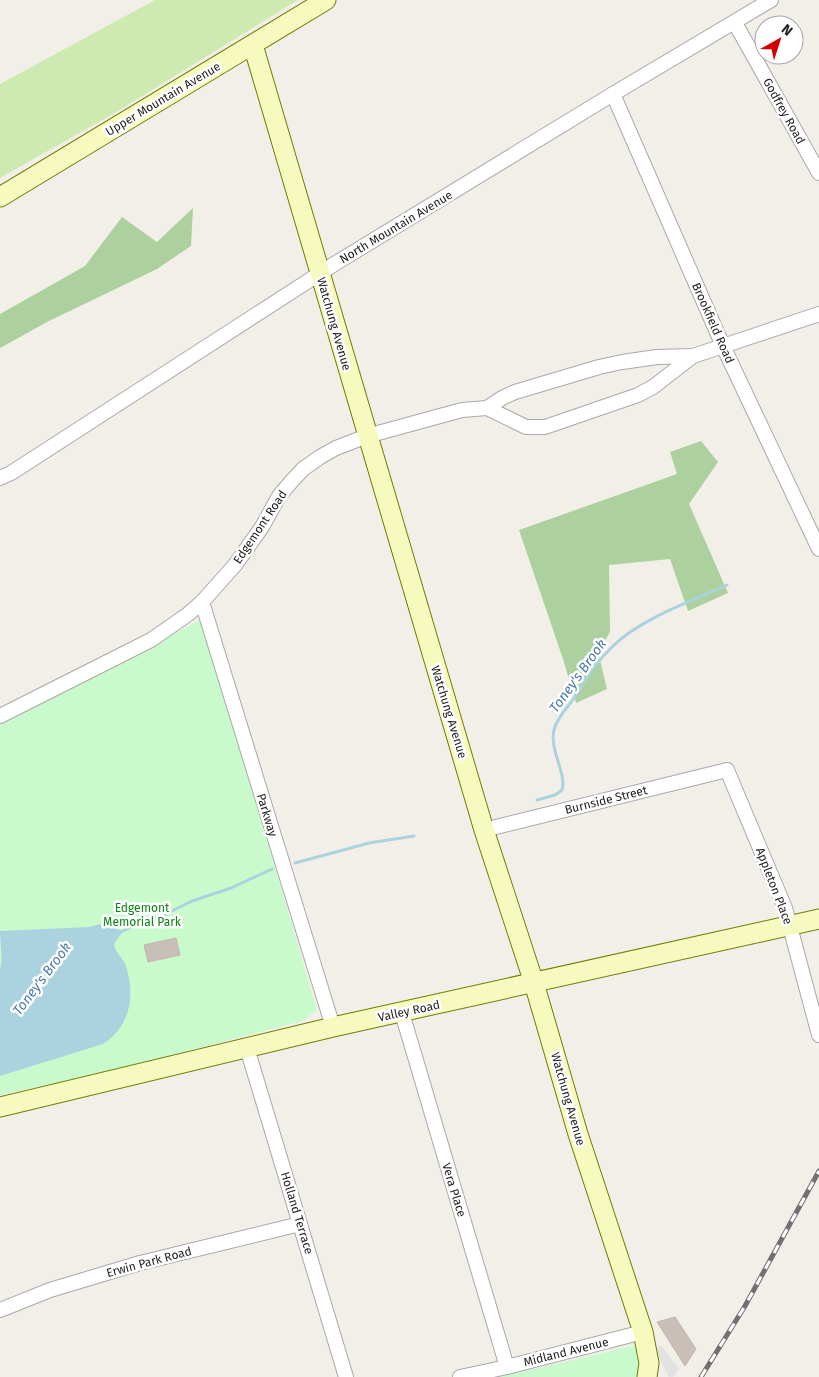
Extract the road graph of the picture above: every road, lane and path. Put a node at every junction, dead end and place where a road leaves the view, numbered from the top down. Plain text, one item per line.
1 (326, 0) edge
2 (771, 0) edge
3 (735, 23) junction
4 (253, 45) junction
5 (612, 94) junction
6 (819, 171) edge
7 (0, 198) edge
8 (320, 274) junction
9 (819, 314) edge
10 (723, 346) junction
11 (693, 356) junction
12 (487, 408) junction
13 (367, 436) junction
14 (0, 478) edge
15 (819, 548) edge
16 (202, 602) junction
17 (0, 716) edge
18 (727, 770) joint
19 (484, 830) junction
20 (819, 919) edge
21 (790, 925) junction
22 (534, 983) junction
23 (402, 1013) junction
24 (333, 1028) junction
25 (819, 1035) edge
26 (247, 1048) junction
27 (0, 1107) edge
28 (300, 1224) junction
29 (0, 1310) edge
30 (643, 1332) junction
31 (507, 1367) junction
32 (346, 1377) edge
33 (460, 1377) edge
34 (648, 1377) edge

1 - 4 street, Upper Mountain Avenue
2 - 3 street, North Mountain Avenue
3 - 5 street, North Mountain Avenue
3 - 6 street, Godfrey Road
4 - 7 street, Upper Mountain Avenue
4 - 8 street, Watchung Avenue
5 - 8 street, North Mountain Avenue
5 - 10 street, Brookfield Road
8 - 13 street, Watchung Avenue
8 - 14 street, North Mountain Avenue
9 - 10 street, Edgemont Road
10 - 11 street, Edgemont Road
10 - 15 street, Brookfield Road
11 - 12 street, Edgemont Road
11 - 12 street, Edgemont Road
12 - 13 street, Edgemont Road
13 - 16 street, Edgemont Road
13 - 19 street, Watchung Avenue
16 - 17 street, Edgemont Road
16 - 24 street, Parkway
18 - 19 street, Burnside Street
18 - 21 street, Appleton Place
19 - 22 street, Watchung Avenue
20 - 21 street, Valley Road
21 - 22 street, Valley Road
21 - 25 street, Appleton Place
22 - 23 street, Valley Road
22 - 30 street, Watchung Avenue
23 - 24 street, Valley Road
23 - 31 street, Vera Place
24 - 26 street, Valley Road
26 - 27 street, Valley Road
26 - 28 street, Holland Terrace
28 - 29 street, Erwin Park Road
28 - 32 street, Holland Terrace
30 - 31 street, Midland Avenue
30 - 34 street, Watchung Avenue
31 - 33 street, Midland Avenue

